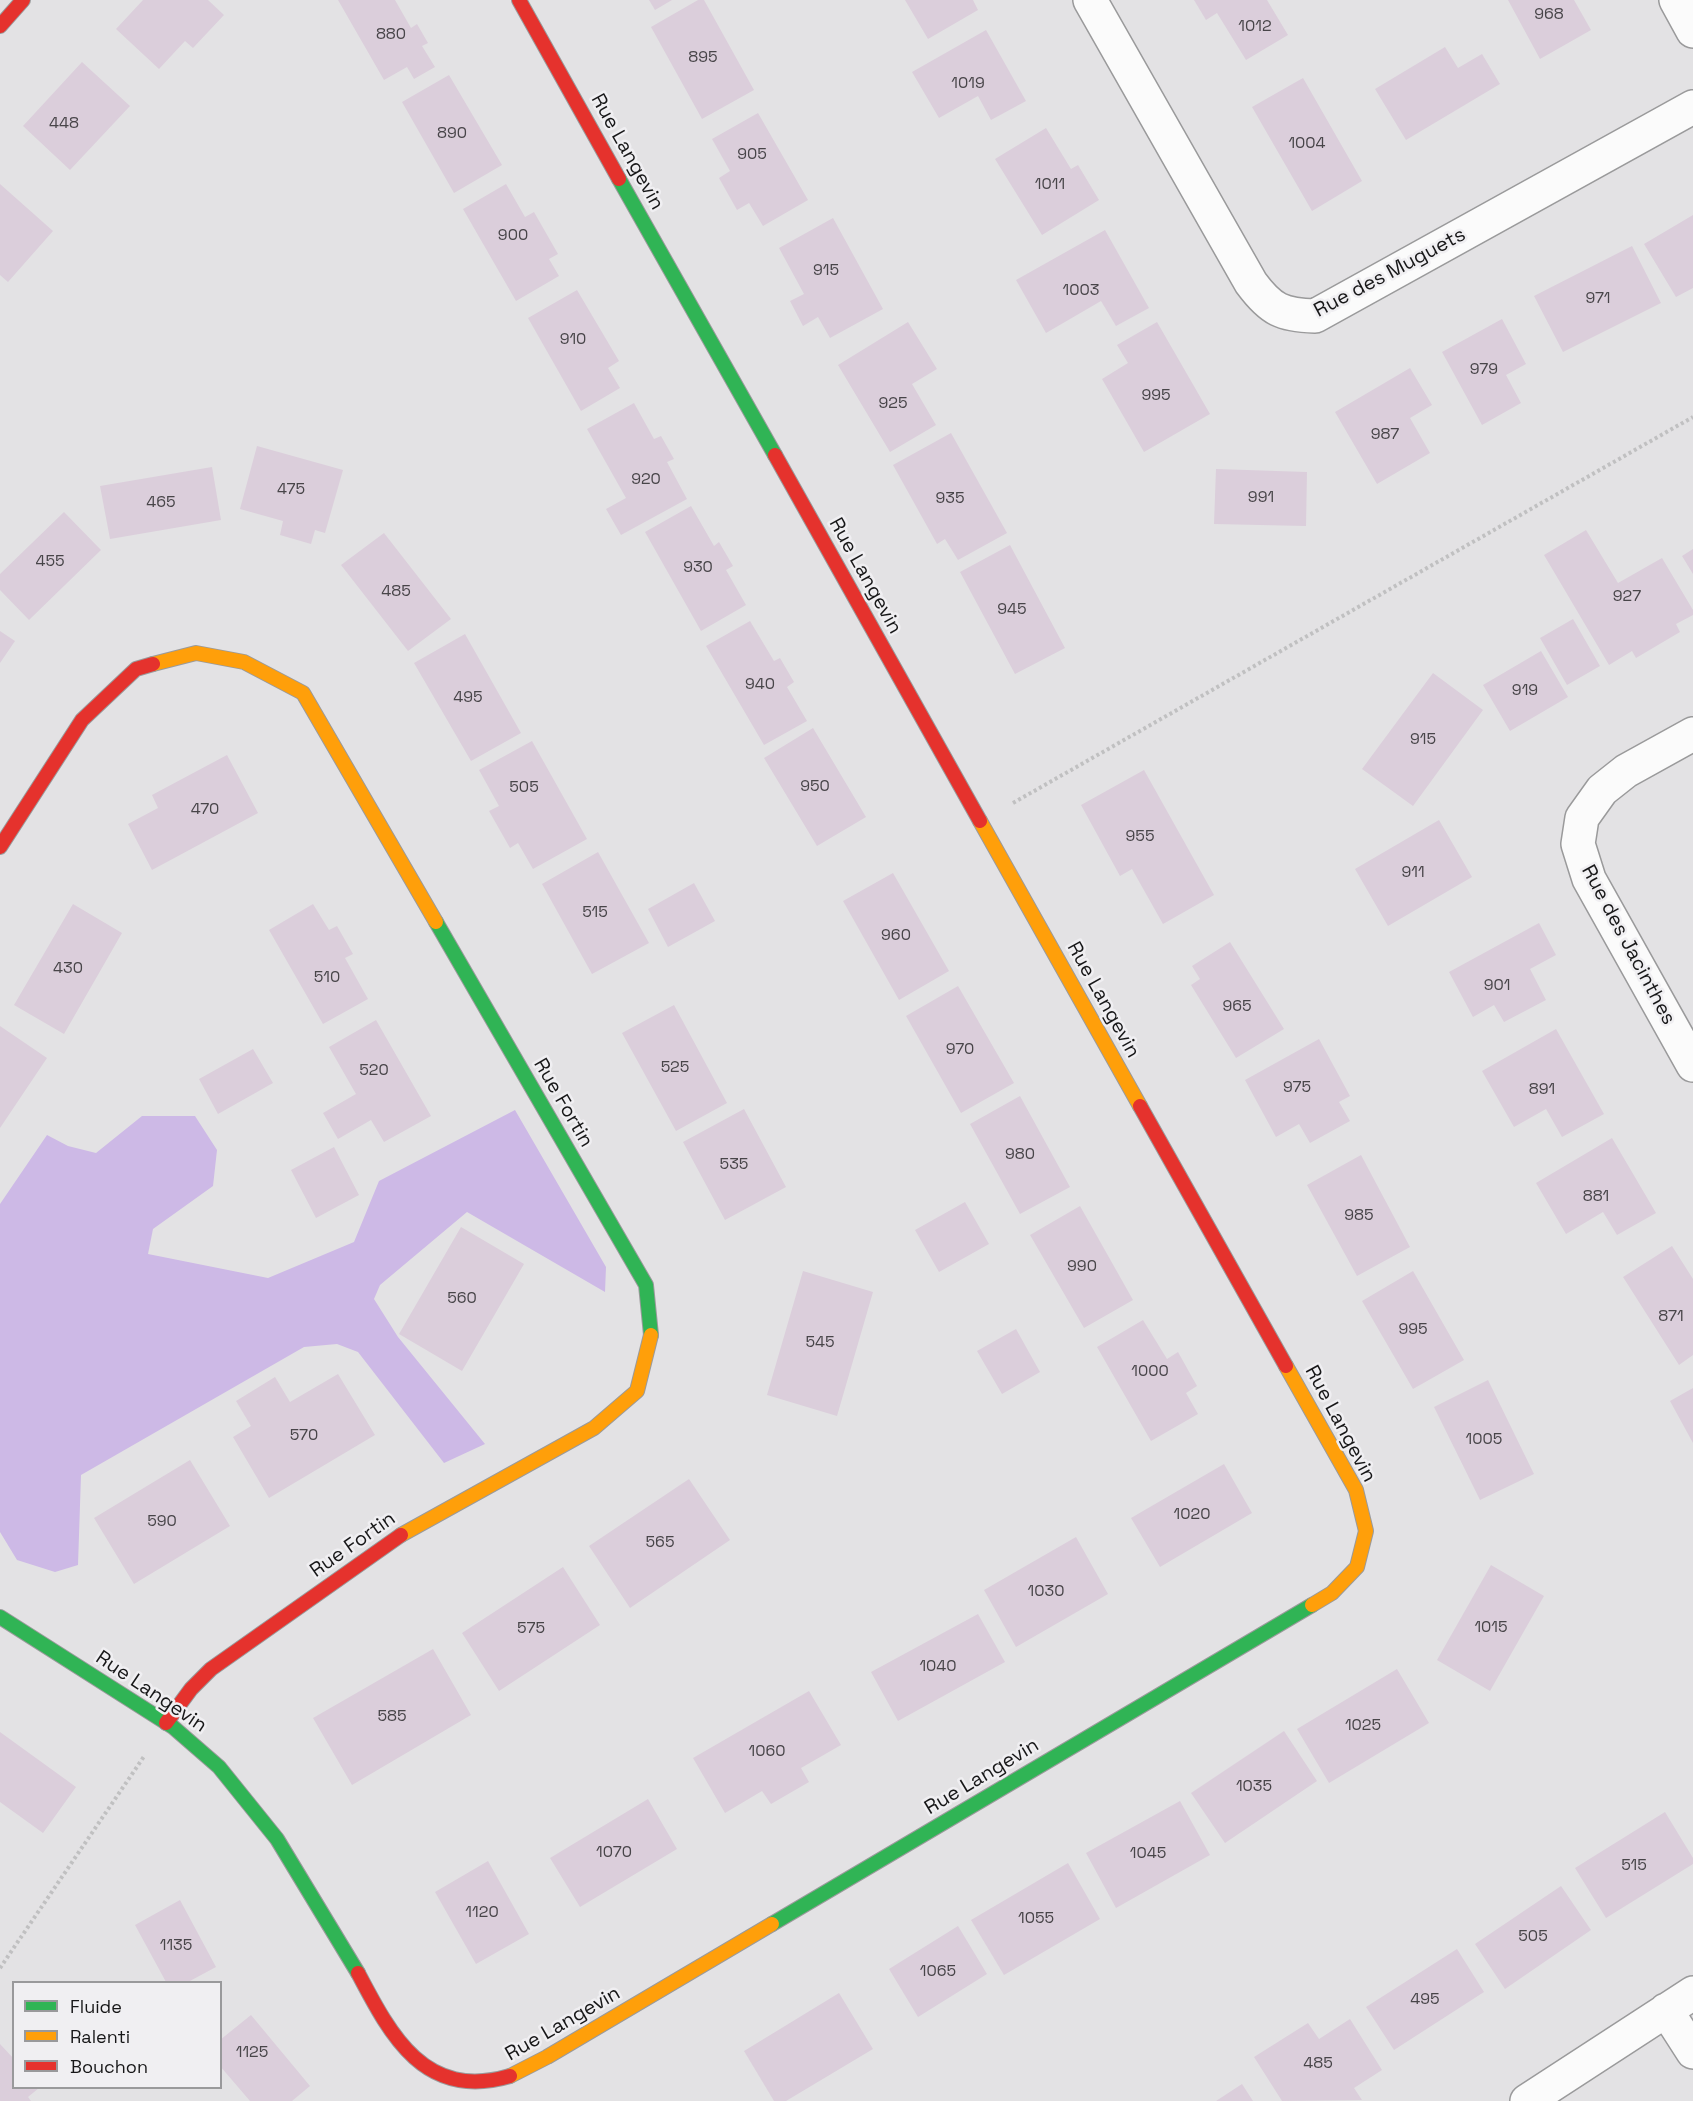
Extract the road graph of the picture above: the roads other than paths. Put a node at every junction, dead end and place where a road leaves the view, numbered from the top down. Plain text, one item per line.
1 (23, 0) edge
2 (519, 0) edge
3 (1090, 0) edge
4 (1676, 0) edge
5 (0, 26) edge
6 (1693, 31) edge
7 (1693, 107) edge
8 (1693, 734) edge
9 (0, 847) edge
10 (1693, 1065) edge
11 (0, 1617) edge
12 (166, 1723) junction
13 (1693, 1993) edge
14 (1666, 2010) junction
15 (1693, 2052) edge
16 (1527, 2101) edge

1 - 5 street
2 - 12 street, Rue Langevin
3 - 7 street, Rue des Muguets
4 - 6 street
8 - 10 street, Rue des Jacinthes
9 - 12 street, Rue Fortin
11 - 12 street, Rue Langevin
13 - 14 street
14 - 15 street
14 - 16 street

